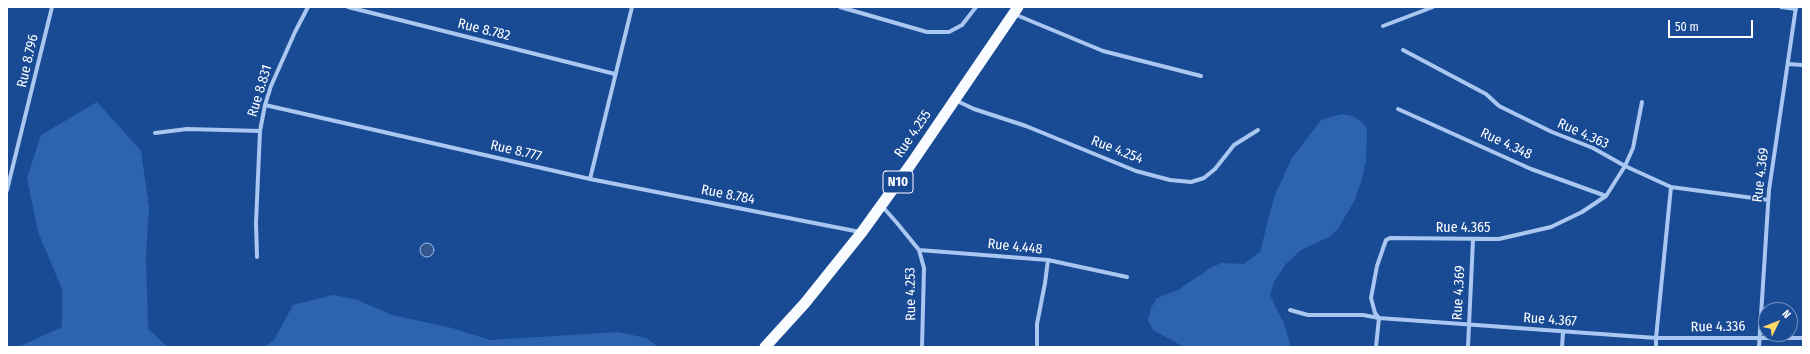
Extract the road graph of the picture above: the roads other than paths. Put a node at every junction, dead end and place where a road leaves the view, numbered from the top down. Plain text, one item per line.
1 (52, 7) edge
2 (308, 7) edge
3 (348, 7) edge
4 (632, 7) edge
5 (840, 7) edge
6 (976, 7) edge
7 (1433, 7) edge
8 (1781, 7) edge
9 (1796, 8) edge
10 (1016, 11) edge
11 (1383, 26) dead end
12 (1403, 50) dead end
13 (1788, 64) junction
14 (1803, 65) edge
15 (615, 74) junction
16 (1201, 76) dead end
17 (955, 100) junction
18 (1642, 102) dead end
19 (265, 105) junction
20 (1398, 108) dead end
21 (1258, 130) dead end
22 (260, 131) junction
23 (155, 133) dead end
24 (1626, 166) junction
25 (590, 179) junction
26 (1671, 187) junction
27 (7, 190) edge
28 (1606, 196) junction
29 (1768, 200) junction
30 (882, 206) junction
31 (862, 232) junction
32 (1473, 240) junction
33 (919, 250) junction
34 (257, 257) dead end
35 (1048, 260) junction
36 (1127, 277) dead end
37 (1761, 302) edge
38 (1290, 310) dead end
39 (1379, 318) junction
40 (1469, 324) junction
41 (1563, 332) junction
42 (1758, 337) edge
43 (1656, 338) junction
44 (765, 347) edge
45 (922, 347) edge
46 (1037, 347) edge
47 (1376, 347) edge
48 (1468, 347) edge
49 (1562, 347) edge
50 (1656, 347) edge

1 - 27 street, Rue 8.796
2 - 19 street, Rue 8.831
3 - 15 street, Rue 8.782
4 - 15 street
5 - 6 street
7 - 11 street
8 - 9 street
9 - 13 street, Rue 4.369
10 - 16 street
10 - 17 highway, Rue 4.255 / N10
12 - 24 street, Rue 4.363
13 - 14 street
13 - 29 street, Rue 4.369
15 - 25 street
17 - 21 street, Rue 4.254
17 - 30 highway, Rue 4.255 / N10
18 - 24 street, Rue 4.365
19 - 22 street, Rue 8.831
19 - 25 street, Rue 8.777
20 - 28 street, Rue 4.348
22 - 23 street, Rue 8.831
22 - 34 street
24 - 26 street, Rue 4.363
24 - 28 street, Rue 4.365
25 - 31 street, Rue 8.784
26 - 29 street, Rue 4.363
26 - 43 street
28 - 32 street, Rue 4.365
29 - 37 street, Rue 4.369
30 - 31 highway, Rue 4.255 / N10
30 - 33 street, Rue 4.253
31 - 44 highway, Rue 4.255 / N10
32 - 39 street, Rue 4.365
32 - 40 street, Rue 4.369
33 - 35 street, Rue 4.448
33 - 45 street, Rue 4.253
35 - 36 street
35 - 46 street, Rue 4.448
38 - 39 street, Rue 4.367
39 - 40 street, Rue 4.367
39 - 47 street, Rue 4.365
40 - 41 street, Rue 4.367
40 - 48 street, Rue 4.369
41 - 43 street, Rue 4.367
41 - 49 street
42 - 43 street, Rue 4.336
43 - 50 street

